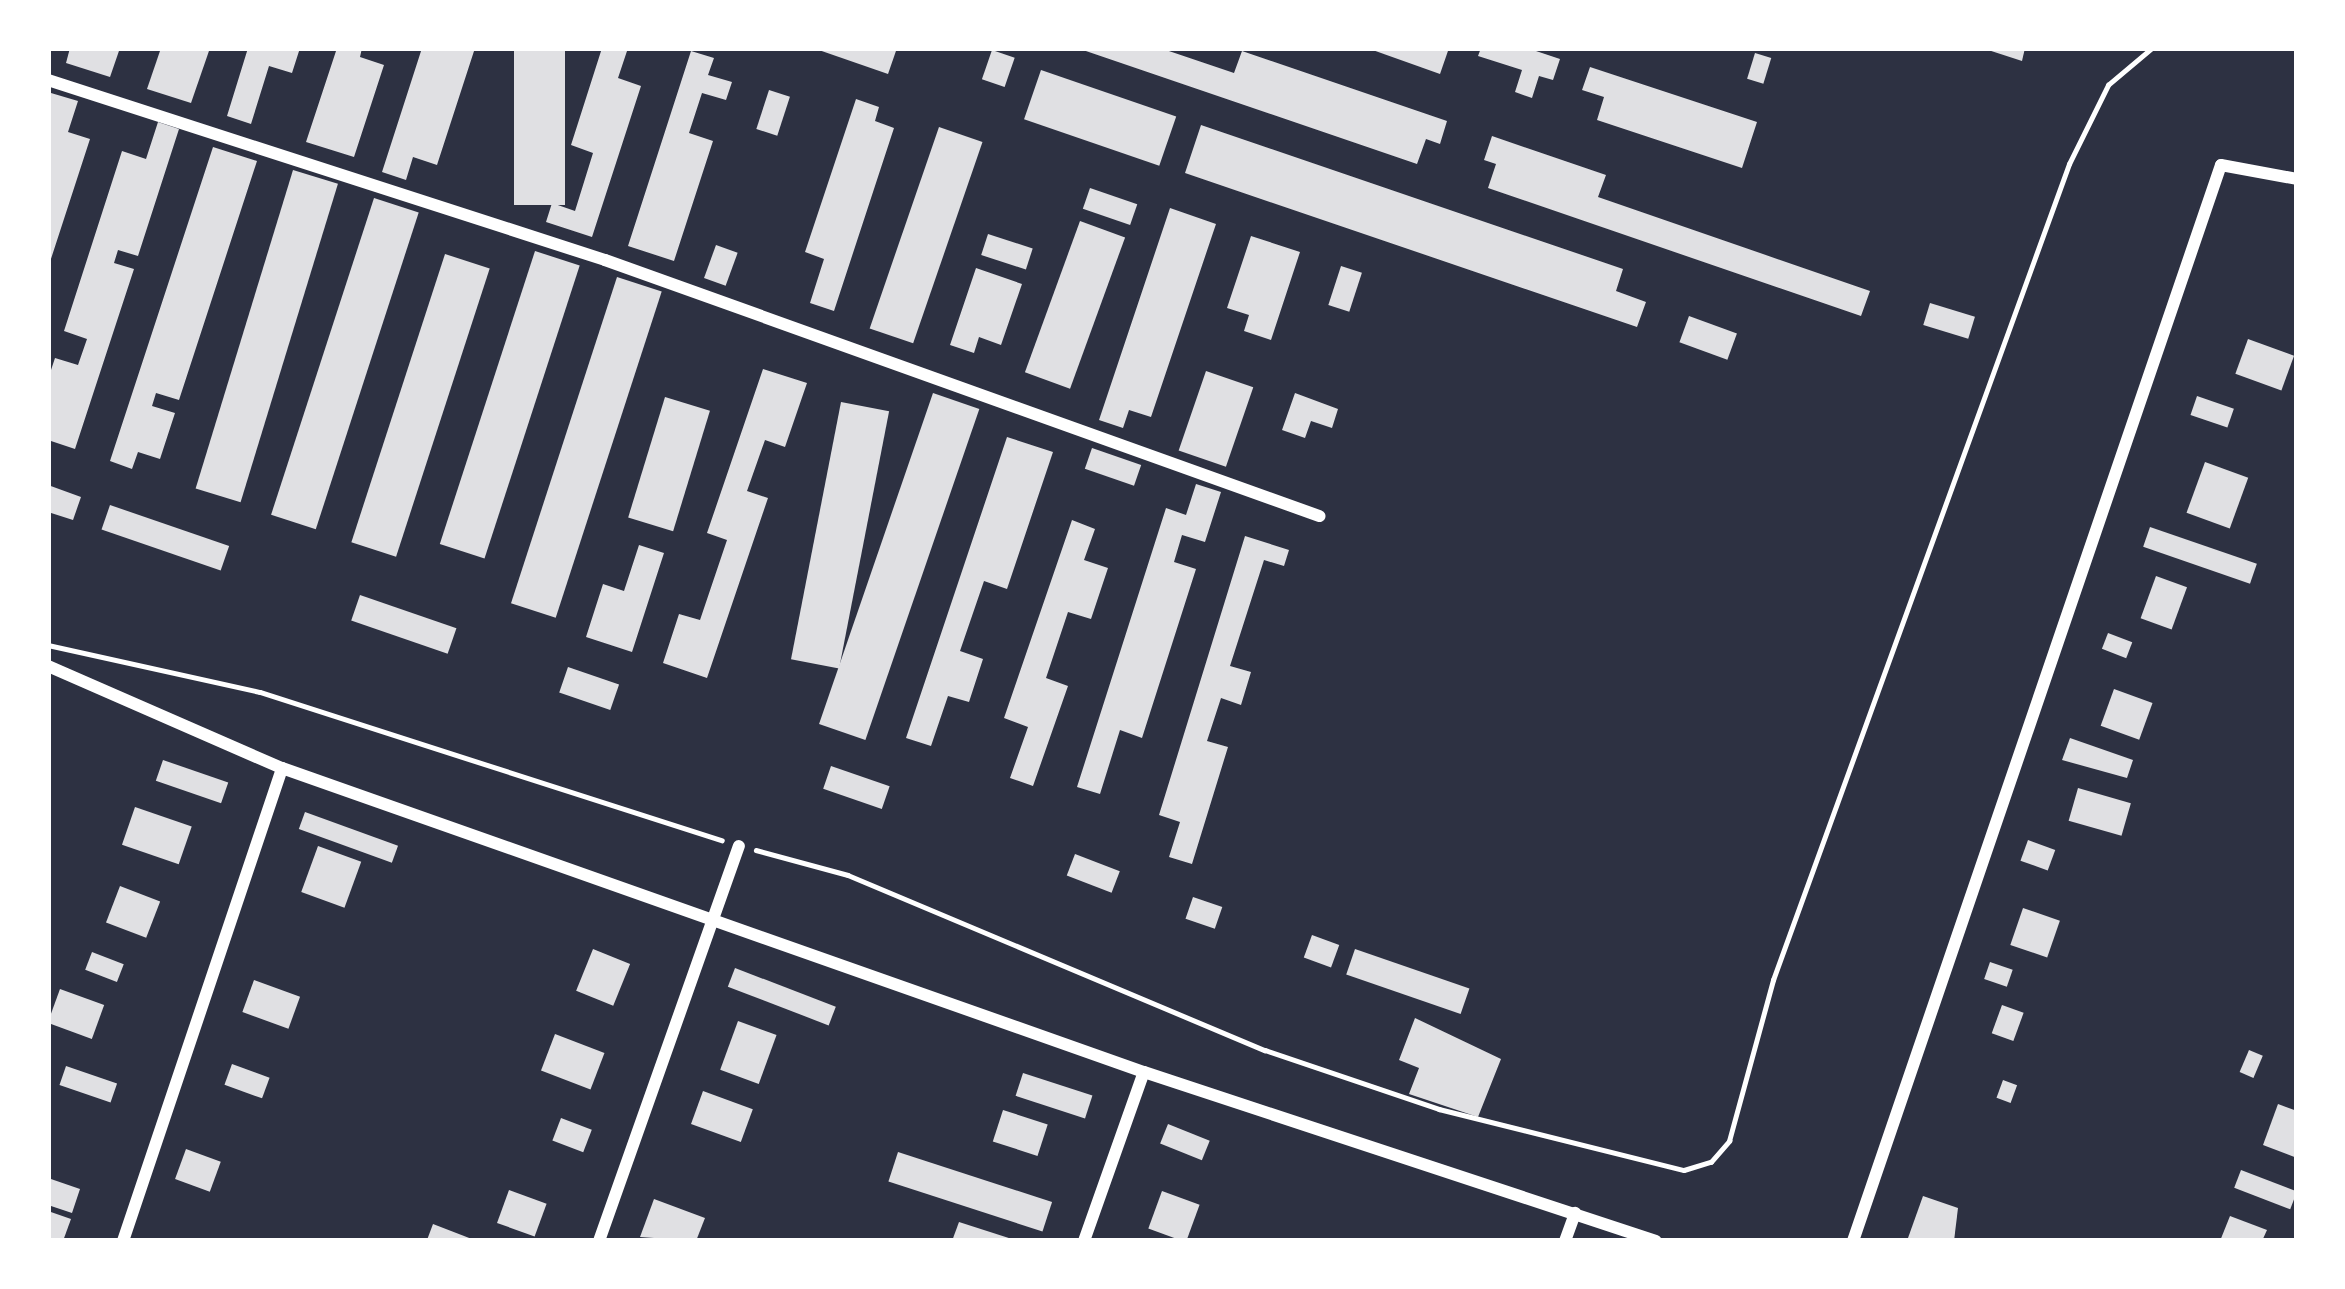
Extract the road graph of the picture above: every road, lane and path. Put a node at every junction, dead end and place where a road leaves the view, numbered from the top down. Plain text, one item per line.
1 (2152, 48) edge
2 (48, 80) edge
3 (2297, 178) edge
4 (1319, 516) dead end
5 (48, 645) edge
6 (48, 666) edge
7 (282, 768) junction
8 (740, 846) junction
9 (709, 916) junction
10 (1144, 1072) junction
11 (1575, 1213) junction
12 (123, 1241) edge
13 (599, 1241) edge
14 (1084, 1241) edge
15 (1565, 1241) edge
16 (1656, 1241) edge
17 (1853, 1241) edge

1 - 8 path
2 - 4 street
3 - 17 street
5 - 8 path
6 - 7 street
7 - 9 street
7 - 12 street
8 - 9 street
9 - 10 street
9 - 13 street
10 - 11 street
10 - 14 street
11 - 15 street
11 - 16 street

